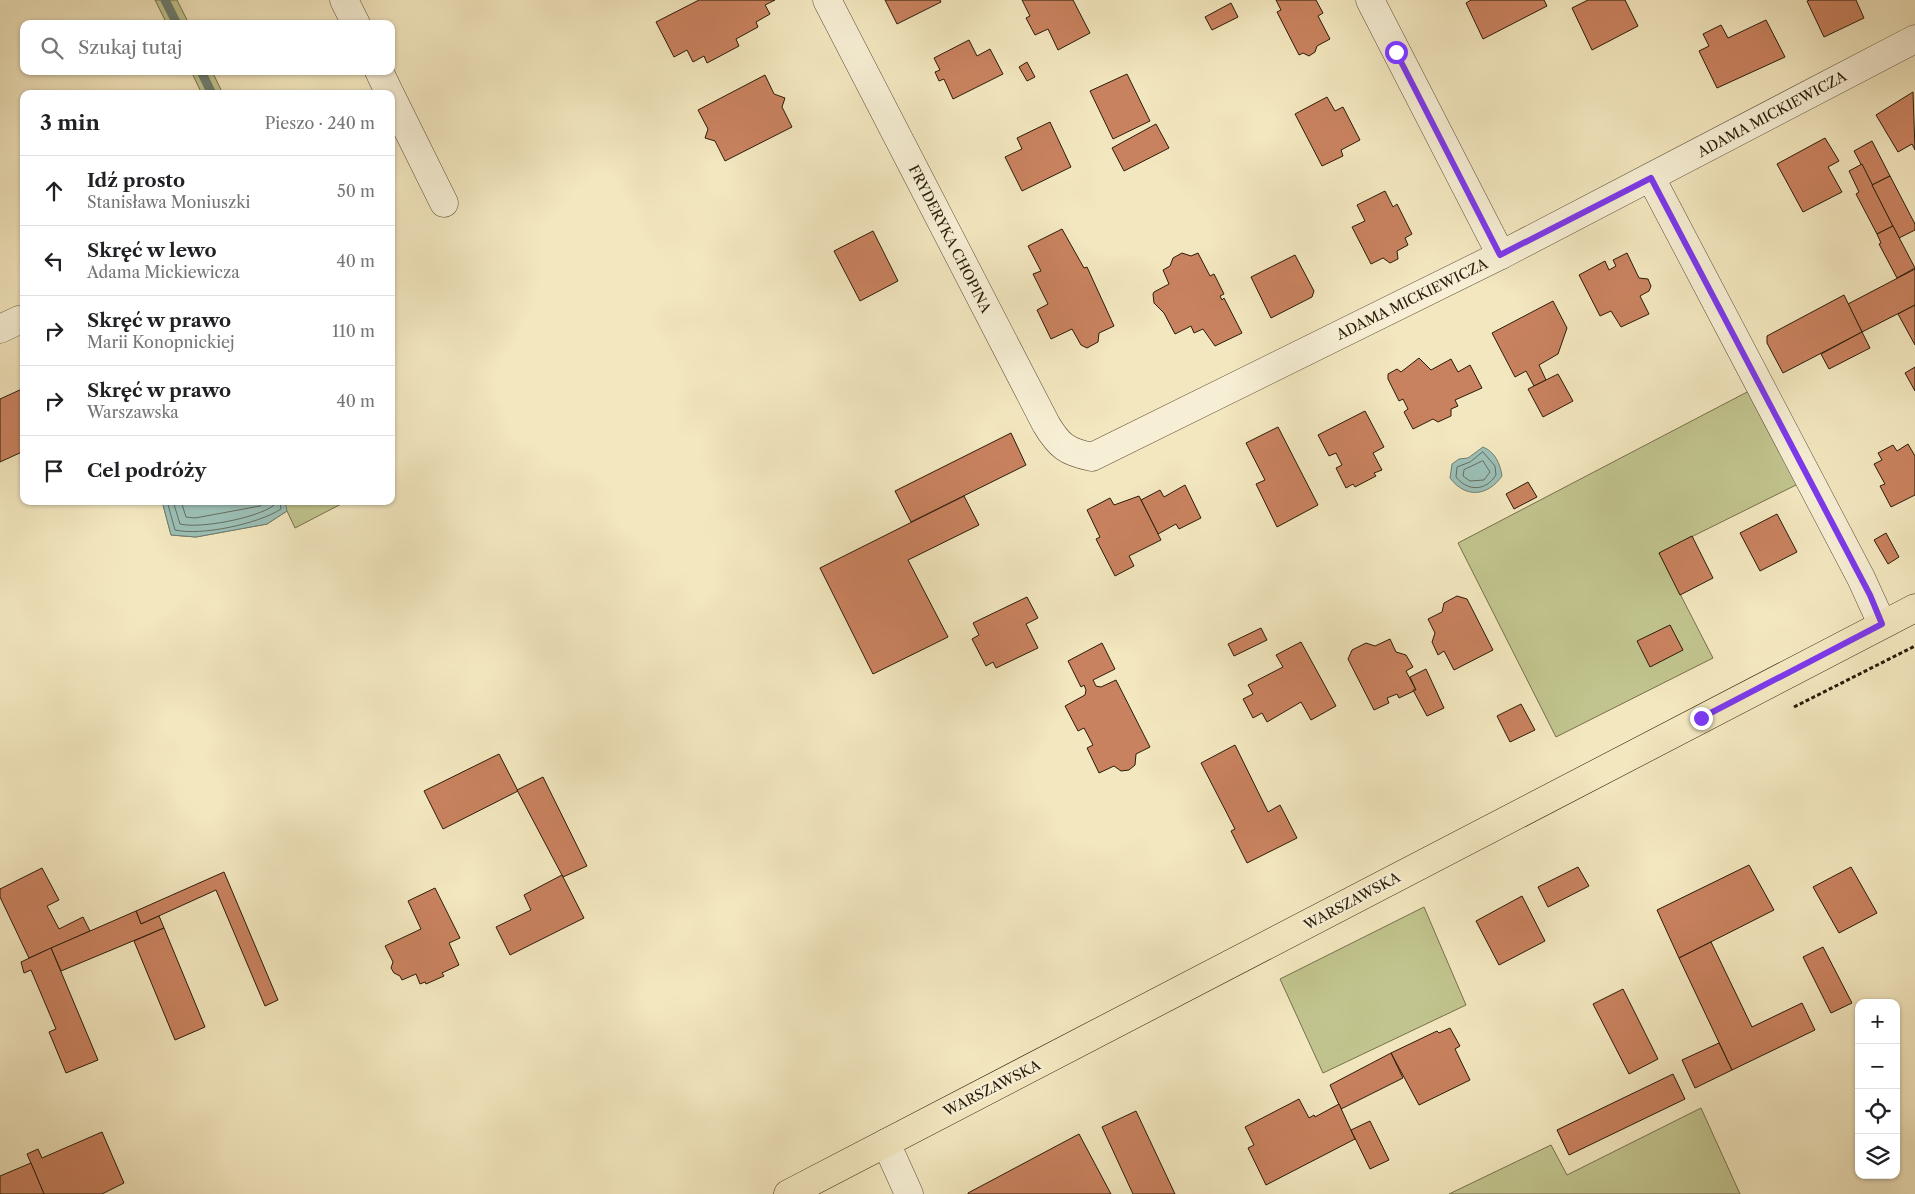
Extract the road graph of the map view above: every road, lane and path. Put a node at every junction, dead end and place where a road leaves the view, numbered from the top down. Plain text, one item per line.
1 (344, 0) edge
2 (827, 0) edge
3 (1370, 0) edge
4 (354, 20) edge
5 (1915, 39) edge
6 (381, 75) edge
7 (388, 90) edge
8 (395, 103) edge
9 (1651, 178) junction
10 (444, 203) dead end
11 (1500, 255) junction
12 (1092, 457) joint
13 (1915, 608) edge
14 (1882, 624) junction
15 (886, 1143) junction
16 (788, 1194) edge
17 (909, 1194) edge

1 - 4 street
2 - 12 street, FRYDERYKA CHOPINA
3 - 11 street
5 - 9 street, ADAMA MICKIEWICZA
6 - 7 street
8 - 10 street
9 - 11 street, ADAMA MICKIEWICZA
9 - 14 street
11 - 12 street, ADAMA MICKIEWICZA
13 - 14 main road, WARSZAWSKA
14 - 15 main road, WARSZAWSKA
15 - 16 main road, WARSZAWSKA
15 - 17 street

